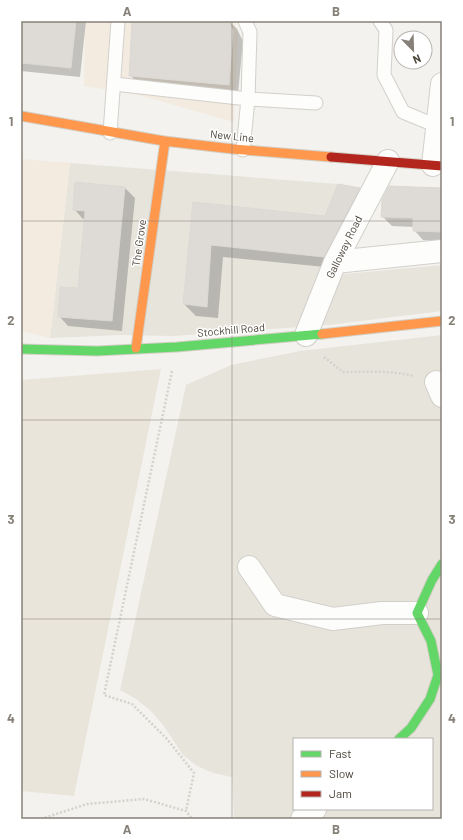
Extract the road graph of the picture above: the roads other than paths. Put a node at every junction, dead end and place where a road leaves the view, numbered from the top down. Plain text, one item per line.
1 (118, 21) edge
2 (246, 21) edge
3 (380, 21) edge
4 (114, 84) junction
5 (442, 84) edge
6 (248, 99) junction
7 (316, 103) dead end
8 (21, 116) edge
9 (438, 126) junction
10 (110, 133) junction
11 (165, 141) junction
12 (243, 150) junction
13 (388, 161) junction
14 (438, 165) edge
15 (442, 251) edge
16 (335, 262) junction
17 (442, 321) edge
18 (313, 335) junction
19 (136, 348) junction
20 (21, 349) edge
21 (442, 564) edge
22 (249, 567) dead end
23 (417, 613) junction
24 (400, 738) edge
25 (314, 810) edge
26 (302, 819) edge

1 - 4 lane
2 - 6 lane
3 - 9 lane
4 - 6 lane
4 - 10 lane
5 - 9 street
6 - 7 lane
6 - 12 lane
8 - 10 street, New Line
9 - 14 street
10 - 11 street, New Line
11 - 12 street, New Line
11 - 19 street, The Grove
12 - 13 street, New Line
13 - 14 street, New Line
13 - 16 street, Galloway Road
15 - 16 street
16 - 18 street, Galloway Road
17 - 18 street, Stockhill Road
18 - 19 street, Stockhill Road
19 - 20 street, Stockhill Road
21 - 23 street
22 - 23 street
23 - 24 street
25 - 26 street

